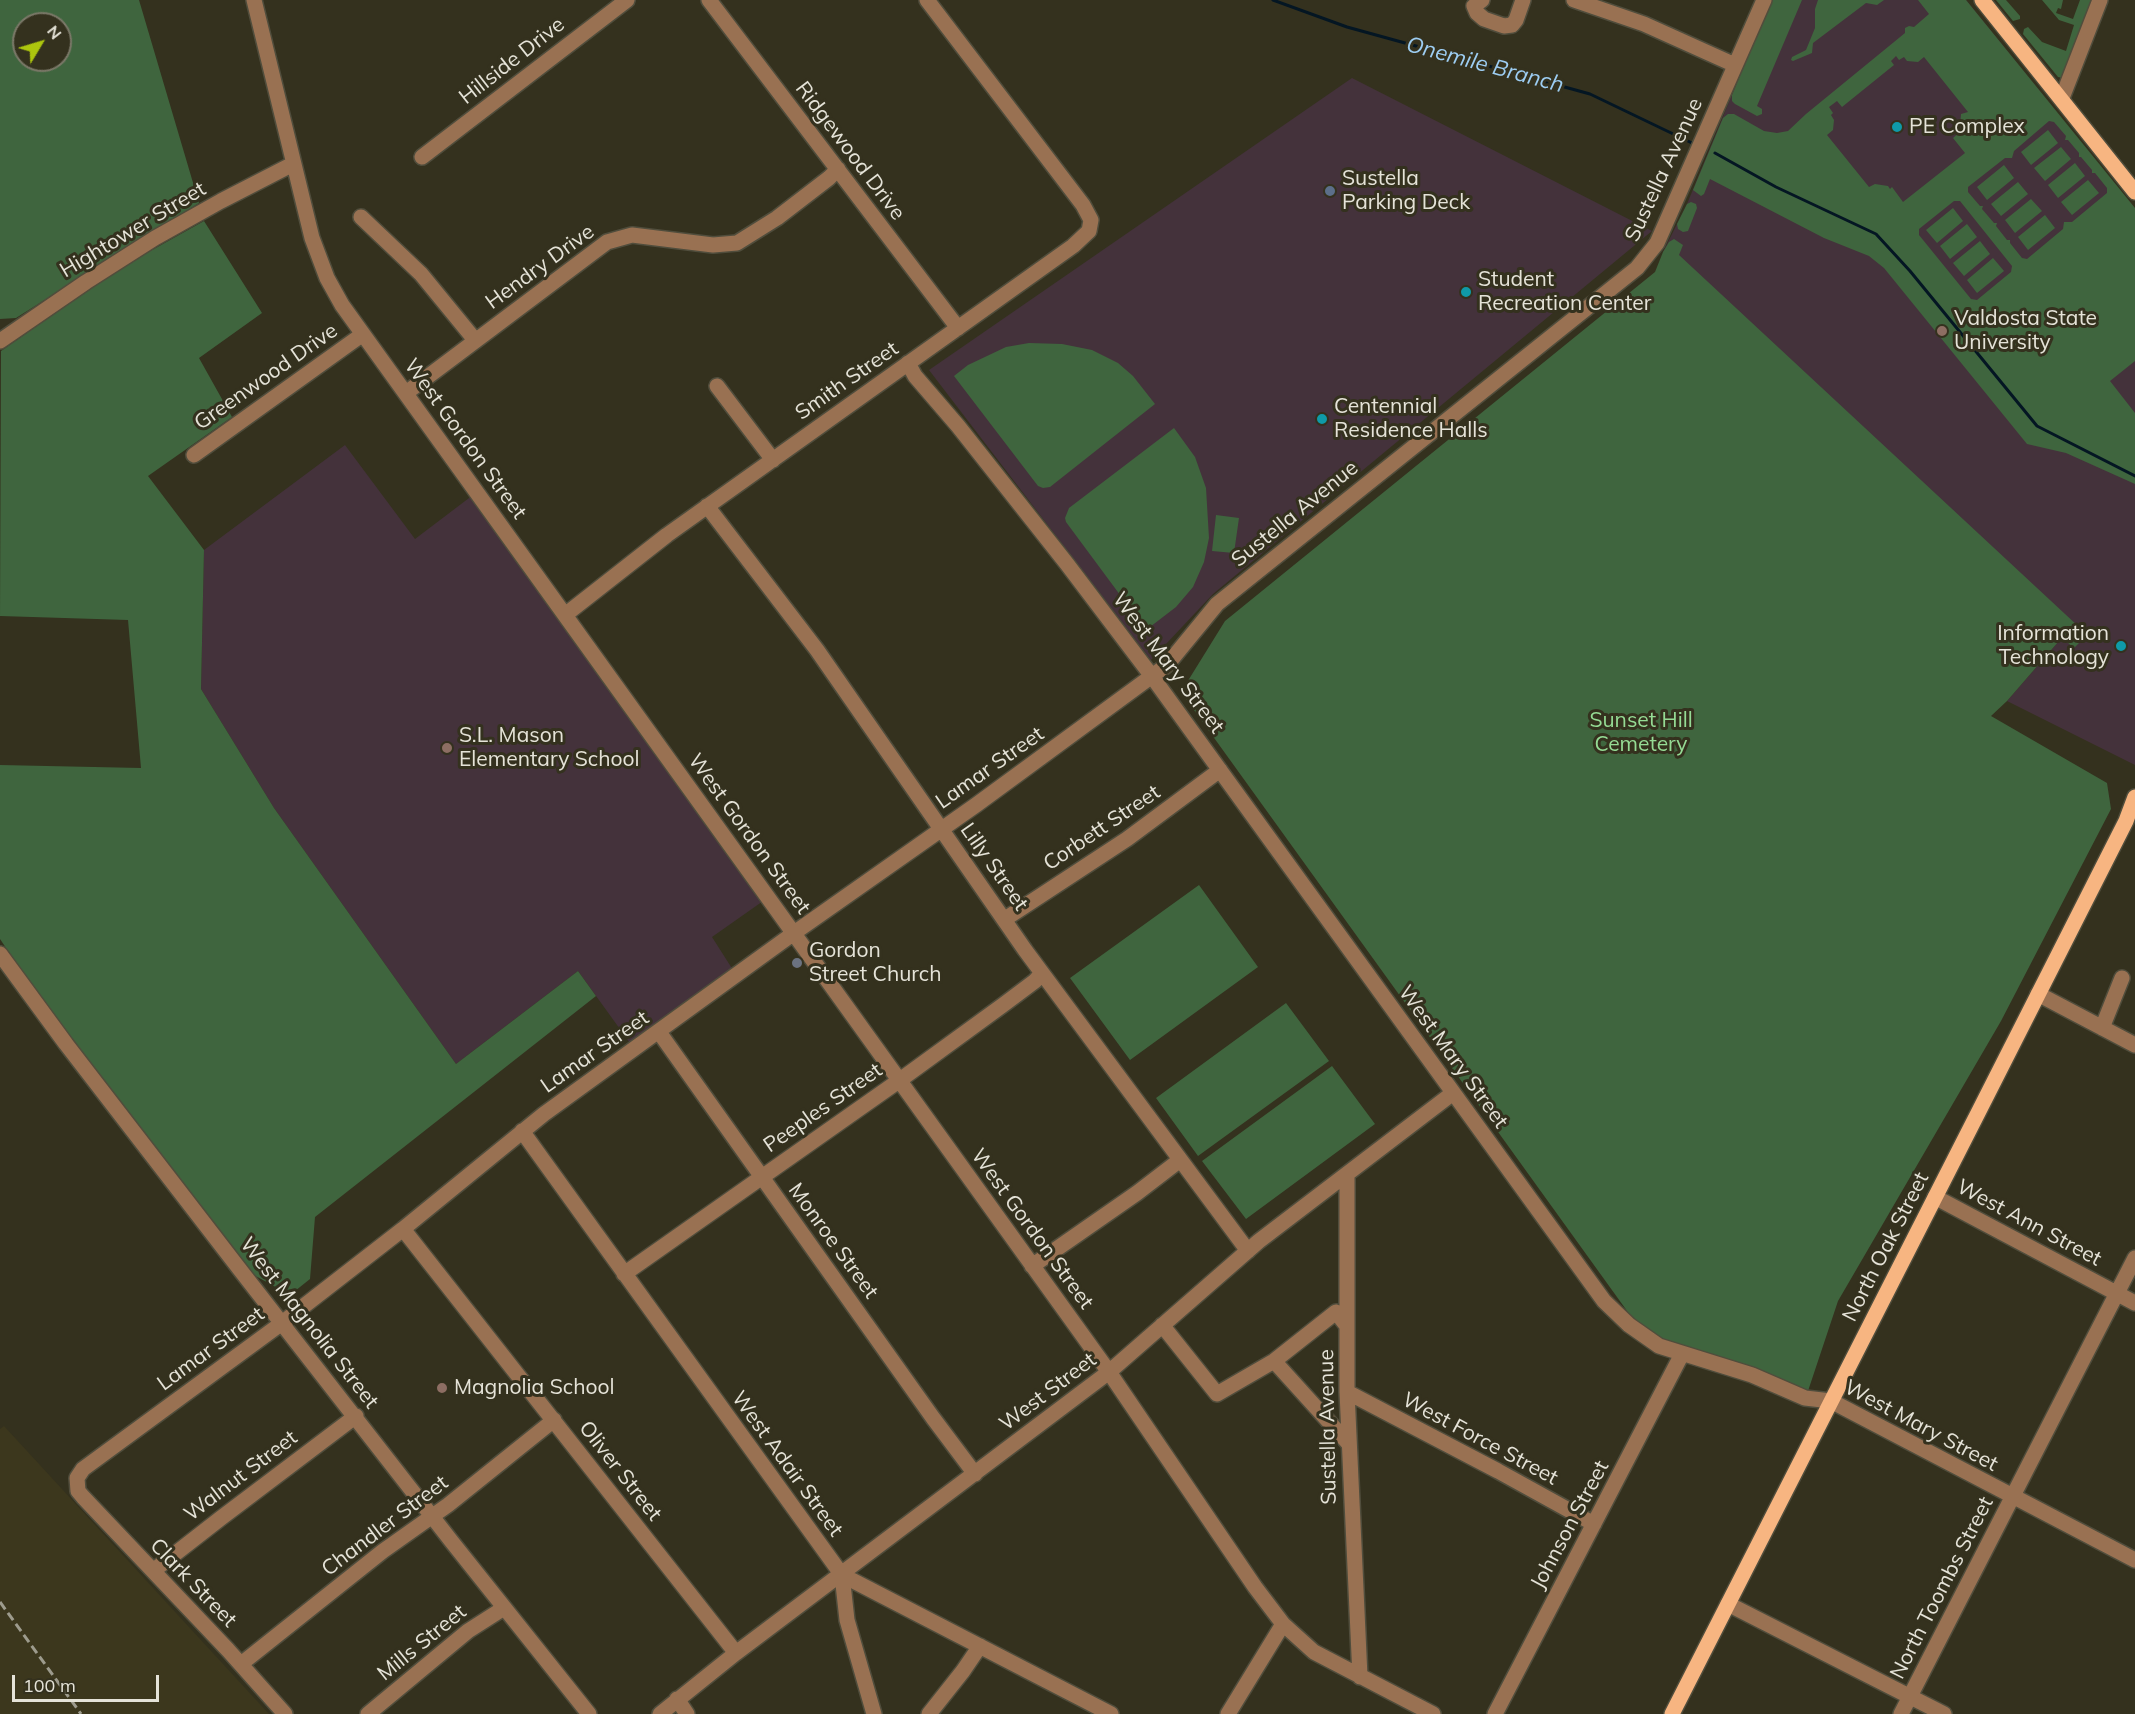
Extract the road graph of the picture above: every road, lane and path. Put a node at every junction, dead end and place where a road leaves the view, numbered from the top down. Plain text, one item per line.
1 (254, 0) edge
2 (627, 0) edge
3 (709, 0) edge
4 (927, 0) edge
5 (1482, 0) edge
6 (1523, 0) edge
7 (1574, 0) edge
8 (1982, 0) edge
9 (2100, 0) edge
10 (1758, 3) edge
11 (1735, 65) junction
12 (2062, 98) junction
13 (422, 157) dead end
14 (293, 164) junction
15 (838, 169) junction
16 (2135, 192) edge
17 (361, 217) dead end
18 (958, 327) junction
19 (363, 334) junction
20 (475, 340) junction
21 (0, 341) edge
22 (908, 363) junction
23 (717, 386) dead end
24 (406, 393) junction
25 (194, 455) dead end
26 (772, 460) junction
27 (707, 506) junction
28 (565, 615) junction
29 (1151, 675) junction
30 (1220, 770) junction
31 (2135, 797) edge
32 (942, 829) junction
33 (1005, 919) junction
34 (794, 933) junction
35 (0, 954) edge
36 (1042, 973) junction
37 (2122, 978) dead end
38 (2038, 994) junction
39 (2102, 1028) junction
40 (659, 1032) junction
41 (2135, 1045) edge
42 (900, 1080) junction
43 (1453, 1093) junction
44 (522, 1131) junction
45 (1180, 1160) junction
46 (1347, 1175) junction
47 (761, 1178) junction
48 (1935, 1197) junction
49 (403, 1229) junction
50 (1248, 1251) junction
51 (2135, 1258) edge
52 (1032, 1266) junction
53 (624, 1274) junction
54 (2117, 1293) junction
55 (2135, 1303) edge
56 (282, 1323) junction
57 (1162, 1325) junction
58 (1347, 1326) junction
59 (1682, 1354) junction
60 (1274, 1361) junction
61 (1109, 1372) junction
62 (1347, 1392) junction
63 (1831, 1401) junction
64 (356, 1416) junction
65 (554, 1420) junction
66 (1349, 1444) junction
67 (975, 1474) junction
68 (77, 1478) joint
69 (2012, 1497) junction
70 (433, 1515) junction
71 (1594, 1524) junction
72 (2135, 1560) edge
73 (153, 1571) junction
74 (842, 1575) junction
75 (1728, 1604) junction
76 (504, 1608) junction
77 (1283, 1624) junction
78 (980, 1646) junction
79 (736, 1653) junction
80 (241, 1664) junction
81 (1360, 1677) junction
82 (1910, 1696) junction
83 (677, 1699) junction
84 (378, 1712) edge
85 (285, 1714) edge
86 (589, 1714) edge
87 (660, 1714) edge
88 (687, 1714) edge
89 (874, 1714) edge
90 (929, 1714) edge
91 (1110, 1714) edge
92 (1228, 1714) edge
93 (1432, 1714) edge
94 (1495, 1714) edge
95 (1672, 1714) edge
96 (1901, 1714) edge
97 (1944, 1714) edge

1 - 14 street, West Gordon Street
2 - 13 street, Hillside Drive
3 - 15 street, Ridgewood Drive
4 - 18 street, Smith Street
5 - 6 street
7 - 11 street
8 - 12 main road
9 - 12 street
10 - 11 street, Sustella Avenue
11 - 29 street, Sustella Avenue
12 - 16 main road
14 - 19 street, West Gordon Street
14 - 21 street, Hightower Street
15 - 18 street, Ridgewood Drive
15 - 20 street, Hendry Drive
17 - 20 street
18 - 22 street, Smith Street
19 - 24 street, West Gordon Street
19 - 25 street, Greenwood Drive
20 - 24 street, Hendry Drive
22 - 26 street, Smith Street
22 - 29 street, West Mary Street
23 - 26 street
24 - 28 street, West Gordon Street
26 - 27 street, Smith Street
27 - 28 street, Smith Street
27 - 32 street, Lilly Street
28 - 34 street, West Gordon Street
29 - 30 street, West Mary Street
29 - 32 street, Lamar Street
30 - 33 street, Corbett Street
30 - 43 street, West Mary Street
31 - 38 main road, North Oak Street
32 - 33 street, Lilly Street
32 - 34 street, Lamar Street
33 - 36 street, Lilly Street
34 - 40 street, Lamar Street
34 - 42 street, West Gordon Street
35 - 56 street, West Magnolia Street
36 - 42 street, Peeples Street
36 - 45 street, Lilly Street
37 - 39 street
38 - 39 street
38 - 48 main road, North Oak Street
39 - 41 street
40 - 44 street, Lamar Street
40 - 47 street, Monroe Street
42 - 47 street, Peeples Street
42 - 52 street, West Gordon Street
43 - 46 street, West Street
43 - 59 street, West Mary Street
44 - 49 street, Lamar Street
44 - 53 street, West Adair Street
45 - 50 street, Lilly Street
45 - 52 street
46 - 50 street, West Street
46 - 58 street, Sustella Avenue
47 - 53 street, Peeples Street
47 - 67 street, Monroe Street
48 - 54 street, West Ann Street
48 - 63 main road, North Oak Street
49 - 56 street, Lamar Street
49 - 65 street, Oliver Street
50 - 57 street, West Street
51 - 54 street, North Toombs Street
52 - 61 street, West Gordon Street
53 - 74 street, West Adair Street
54 - 55 street, West Ann Street
54 - 69 street, North Toombs Street
56 - 64 street, West Magnolia Street
56 - 68 street, Lamar Street
57 - 60 street
57 - 61 street, West Street
58 - 60 street
58 - 62 street, Sustella Avenue
59 - 63 street, West Mary Street
59 - 71 street, Johnson Street
60 - 66 street
61 - 67 street, West Street
61 - 77 street, West Gordon Street
62 - 66 street, Sustella Avenue
62 - 71 street, West Force Street
63 - 69 street, West Mary Street
63 - 75 main road, North Oak Street
64 - 70 street, West Magnolia Street
64 - 73 street, Walnut Street
65 - 70 street, Chandler Street
65 - 79 street, Oliver Street
66 - 81 street, Sustella Avenue
67 - 74 street, West Street
68 - 73 street, Clark Street
69 - 72 street, West Mary Street
69 - 82 street, North Toombs Street
70 - 76 street, West Magnolia Street
70 - 80 street, Chandler Street
71 - 94 street, Johnson Street
73 - 80 street, Clark Street
74 - 78 street, West Adair Street
74 - 79 street, West Street
74 - 89 street
75 - 82 street
75 - 95 main road, North Oak Street
76 - 84 street, Mills Street
76 - 86 street, West Magnolia Street
77 - 81 street, West Gordon Street
77 - 92 street
78 - 90 street
78 - 91 street, West Adair Street
79 - 83 street, West Street
80 - 85 street, Clark Street
81 - 93 street, West Gordon Street
82 - 96 street, North Toombs Street
82 - 97 street
83 - 87 street, West Street
83 - 88 street

